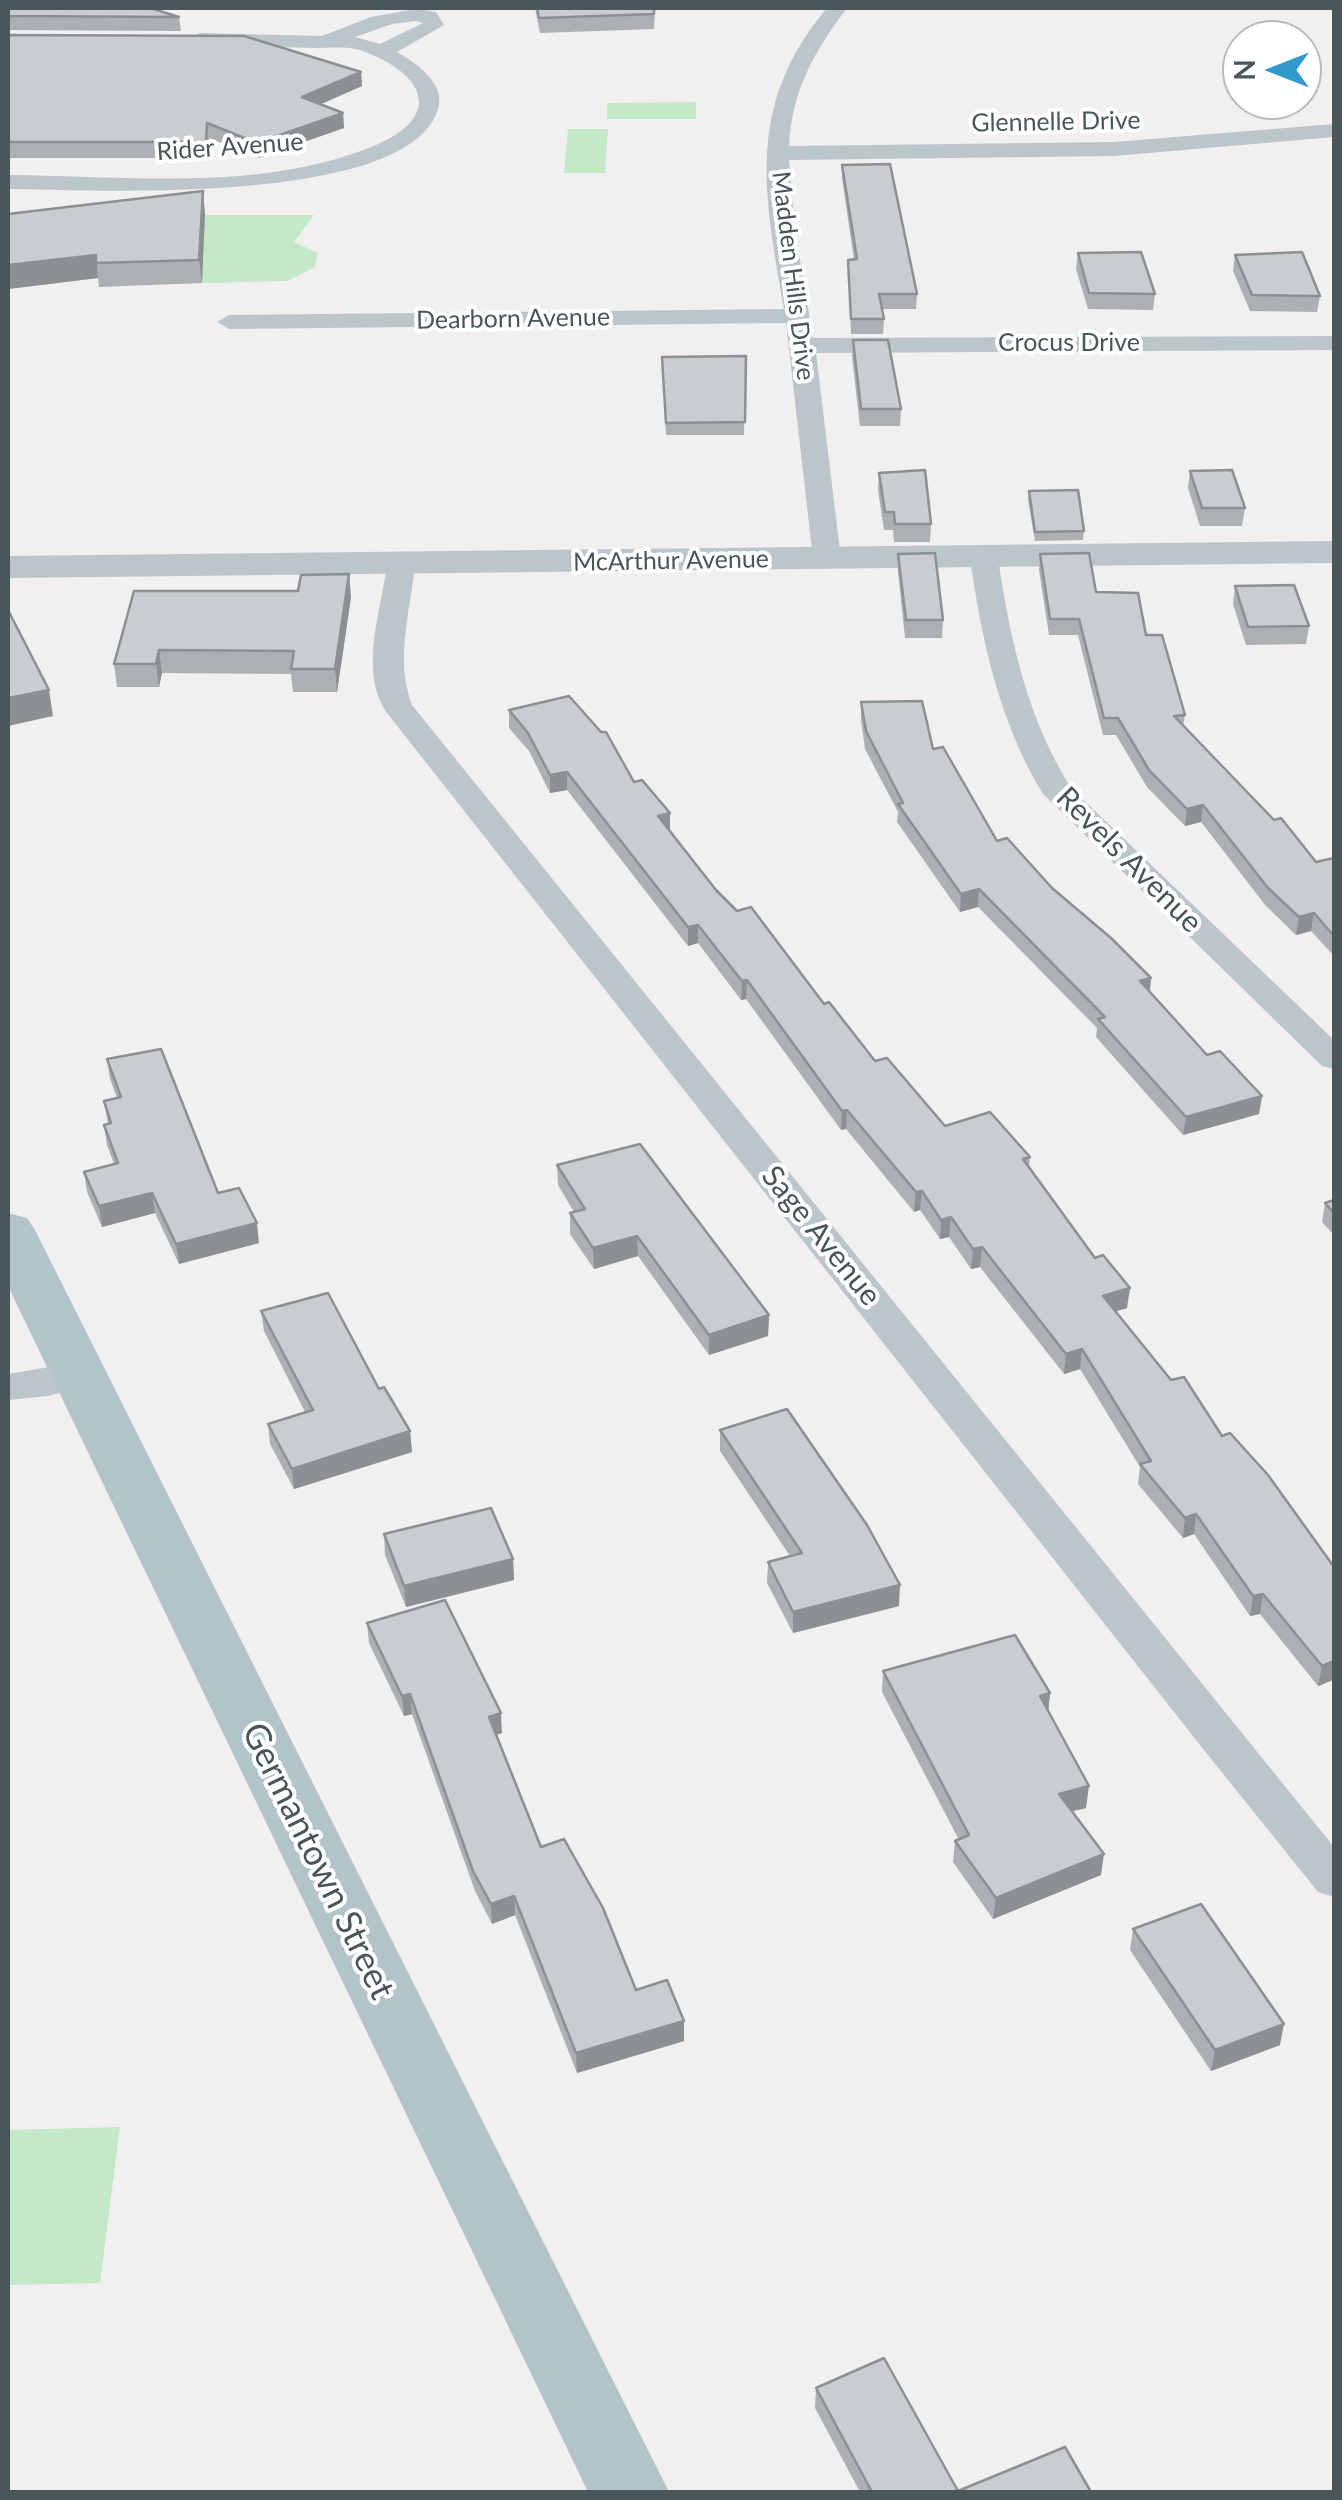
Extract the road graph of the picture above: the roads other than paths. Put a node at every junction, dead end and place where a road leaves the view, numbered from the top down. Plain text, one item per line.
1 (837, 8) edge
2 (179, 39) edge
3 (328, 40) junction
4 (382, 51) junction
5 (1334, 132) edge
6 (778, 152) junction
7 (8, 182) edge
8 (797, 316) junction
9 (229, 322) dead end
10 (1334, 343) edge
11 (803, 346) junction
12 (1334, 552) edge
13 (984, 558) junction
14 (827, 559) junction
15 (401, 564) junction
16 (8, 567) edge
17 (1334, 1059) edge
18 (8, 1230) edge
19 (79, 1374) junction
20 (8, 1387) edge
21 (1334, 1879) edge
22 (630, 2492) edge

1 - 6 street, Madden Hills Drive
2 - 3 street
3 - 4 street
3 - 4 street
4 - 7 street, Rider Avenue
5 - 6 street, Glennelle Drive
6 - 8 street, Madden Hills Drive
8 - 9 street, Dearborn Avenue
8 - 11 street, Madden Hills Drive
10 - 11 street, Crocus Drive
11 - 14 street, Madden Hills Drive
12 - 13 street, McArthur Avenue
13 - 14 street, McArthur Avenue
13 - 17 street, Revels Avenue
14 - 15 street, McArthur Avenue
15 - 16 street, McArthur Avenue
15 - 21 street, Sage Avenue
18 - 19 main road, Germantown Street
19 - 20 street
19 - 22 main road, Germantown Street

